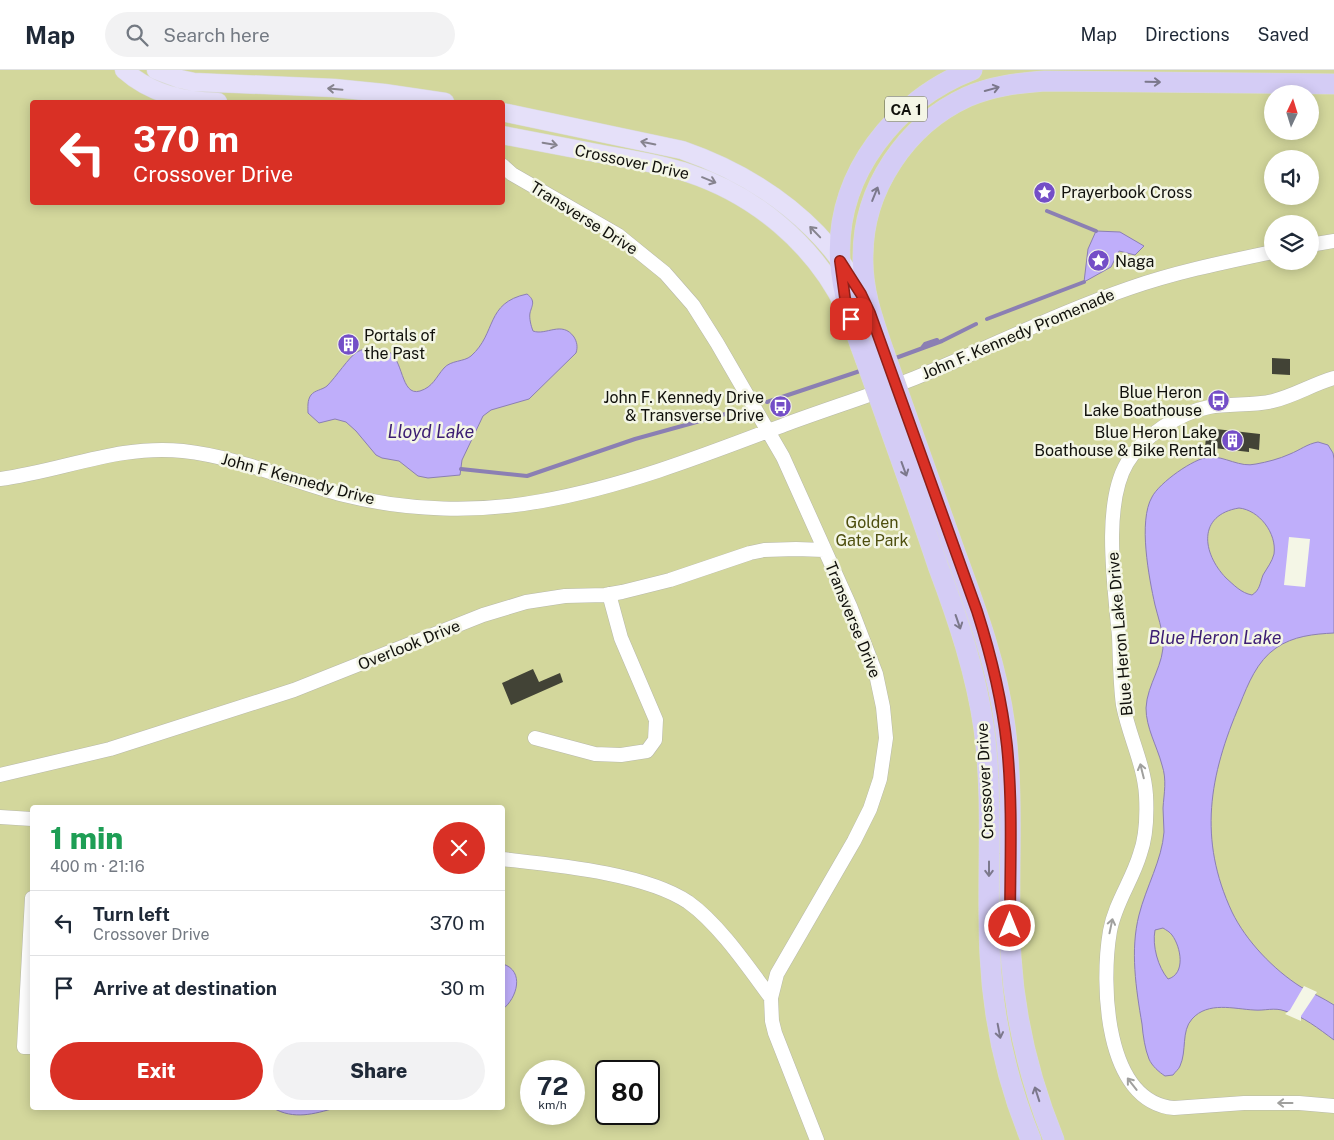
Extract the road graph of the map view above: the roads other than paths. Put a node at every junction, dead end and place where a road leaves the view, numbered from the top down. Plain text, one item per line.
1 (124, 70) edge
2 (156, 70) edge
3 (972, 70) edge
4 (1334, 84) edge
5 (384, 93) junction
6 (186, 100) edge
7 (407, 100) edge
8 (431, 100) edge
9 (505, 113) edge
10 (505, 122) edge
11 (563, 125) junction
12 (505, 137) edge
13 (505, 167) edge
14 (1334, 241) edge
15 (1319, 244) edge
16 (1264, 254) edge
17 (840, 261) junction
18 (870, 313) junction
19 (851, 319) junction
20 (1334, 378) edge
21 (768, 431) junction
22 (0, 479) edge
23 (824, 550) junction
24 (609, 594) junction
25 (535, 738) dead end
26 (0, 775) edge
27 (0, 817) edge
28 (30, 818) edge
29 (505, 859) edge
30 (30, 935) edge
31 (771, 998) junction
32 (30, 1048) edge
33 (1334, 1106) edge
34 (817, 1140) edge
35 (1031, 1140) edge
36 (1054, 1140) edge

1 - 6 main road
5 -> 2 main road
3 - 17 highway, CA 1
18 -> 4 highway, CA 1
5 - 7 main road
5 - 8 main road
9 - 11 main road, Crossover Drive
10 - 11 main road
17 -> 11 main road, Crossover Drive
12 -> 19 main road, Crossover Drive
13 - 21 street, Transverse Drive
14 - 15 street
16 - 21 street, John F. Kennedy Promenade
17 - 18 main road, Crossover Drive
17 - 19 highway, Crossover Drive / CA 1
36 -> 18 highway, Crossover Drive / CA 1, bridge
19 -> 35 highway, Crossover Drive / CA 1, bridge
33 -> 20 street, Blue Heron Lake Drive
21 - 22 street, John F Kennedy Drive
21 - 23 street, Transverse Drive
23 - 24 street, Overlook Drive
23 - 31 street, Transverse Drive
24 - 25 street
24 - 26 street, Overlook Drive
27 - 28 street
29 - 31 street
30 - 32 street
31 - 34 street, Transverse Drive

